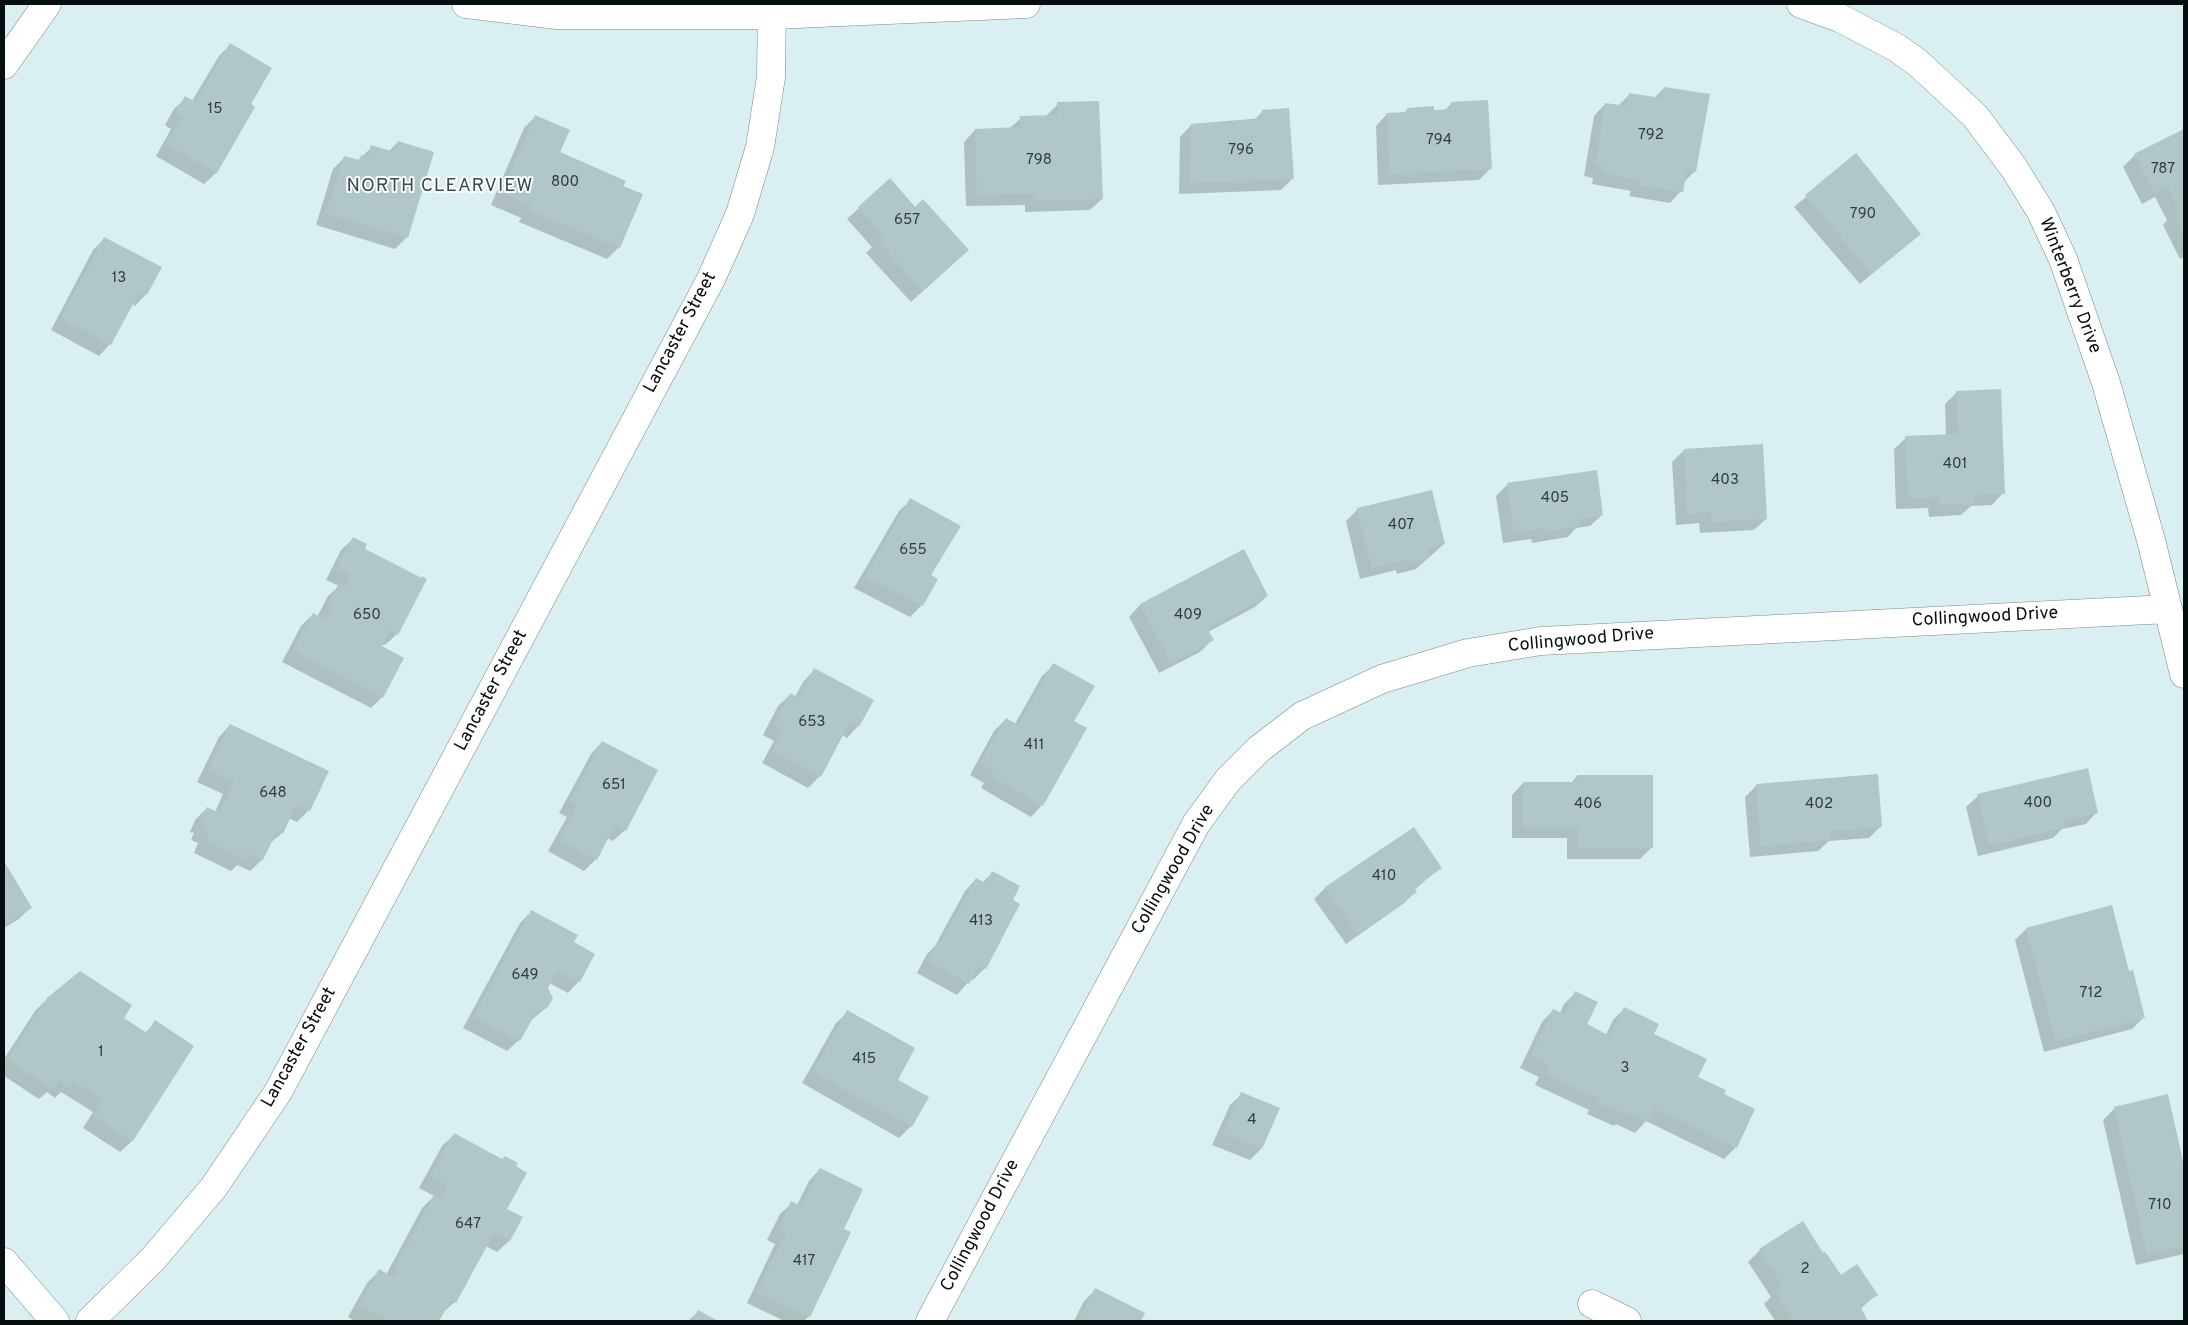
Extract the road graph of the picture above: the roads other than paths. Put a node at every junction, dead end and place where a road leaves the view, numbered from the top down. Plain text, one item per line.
1 (47, 4) edge
2 (466, 4) edge
3 (1026, 4) edge
4 (1801, 4) edge
5 (773, 9) edge
6 (4, 65) edge
7 (2168, 609) junction
8 (2184, 674) edge
9 (4, 1262) edge
10 (1592, 1304) dead end
11 (55, 1321) edge
12 (90, 1321) edge
13 (930, 1321) edge
14 (1627, 1321) edge

1 - 6 street
2 - 5 street
3 - 5 street
4 - 7 street, Winterberry Drive
5 - 12 street, Lancaster Street
7 - 8 street, Winterberry Drive
7 - 13 street, Collingwood Drive
9 - 11 street
10 - 14 street

